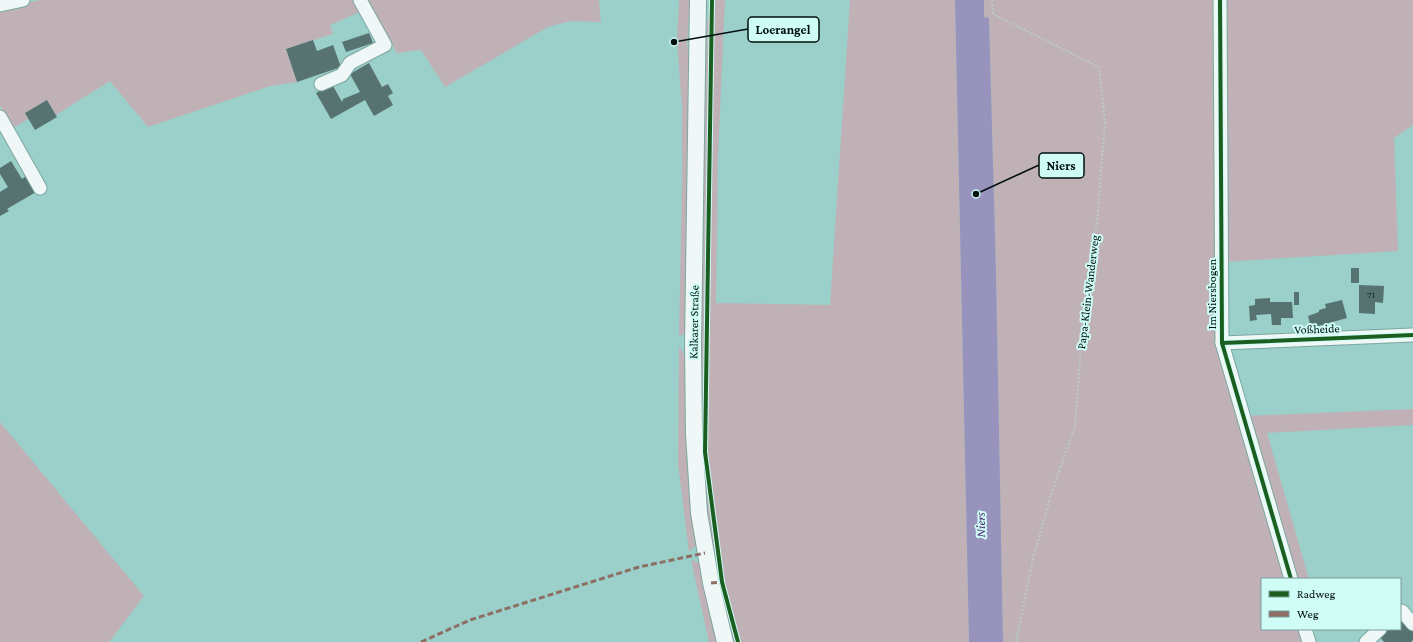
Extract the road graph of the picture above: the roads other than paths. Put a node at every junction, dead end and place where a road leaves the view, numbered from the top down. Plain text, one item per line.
1 (23, 0) edge
2 (360, 0) edge
3 (698, 0) edge
4 (1220, 0) edge
5 (0, 5) edge
6 (320, 84) dead end
7 (0, 117) edge
8 (40, 188) dead end
9 (1413, 335) edge
10 (1222, 343) junction
11 (1291, 578) edge
12 (1401, 612) edge
13 (1413, 624) edge
14 (1305, 630) edge
15 (1379, 630) edge
16 (725, 642) edge
17 (1309, 642) edge
18 (1366, 642) edge

1 - 5 street
2 - 6 street
3 - 16 main road, Kalkarer Straße
4 - 10 street, Im Niersbogen
7 - 8 street
9 - 10 street, Voßheide
10 - 11 street, Im Niersbogen
12 - 13 street
14 - 17 street
15 - 18 street

